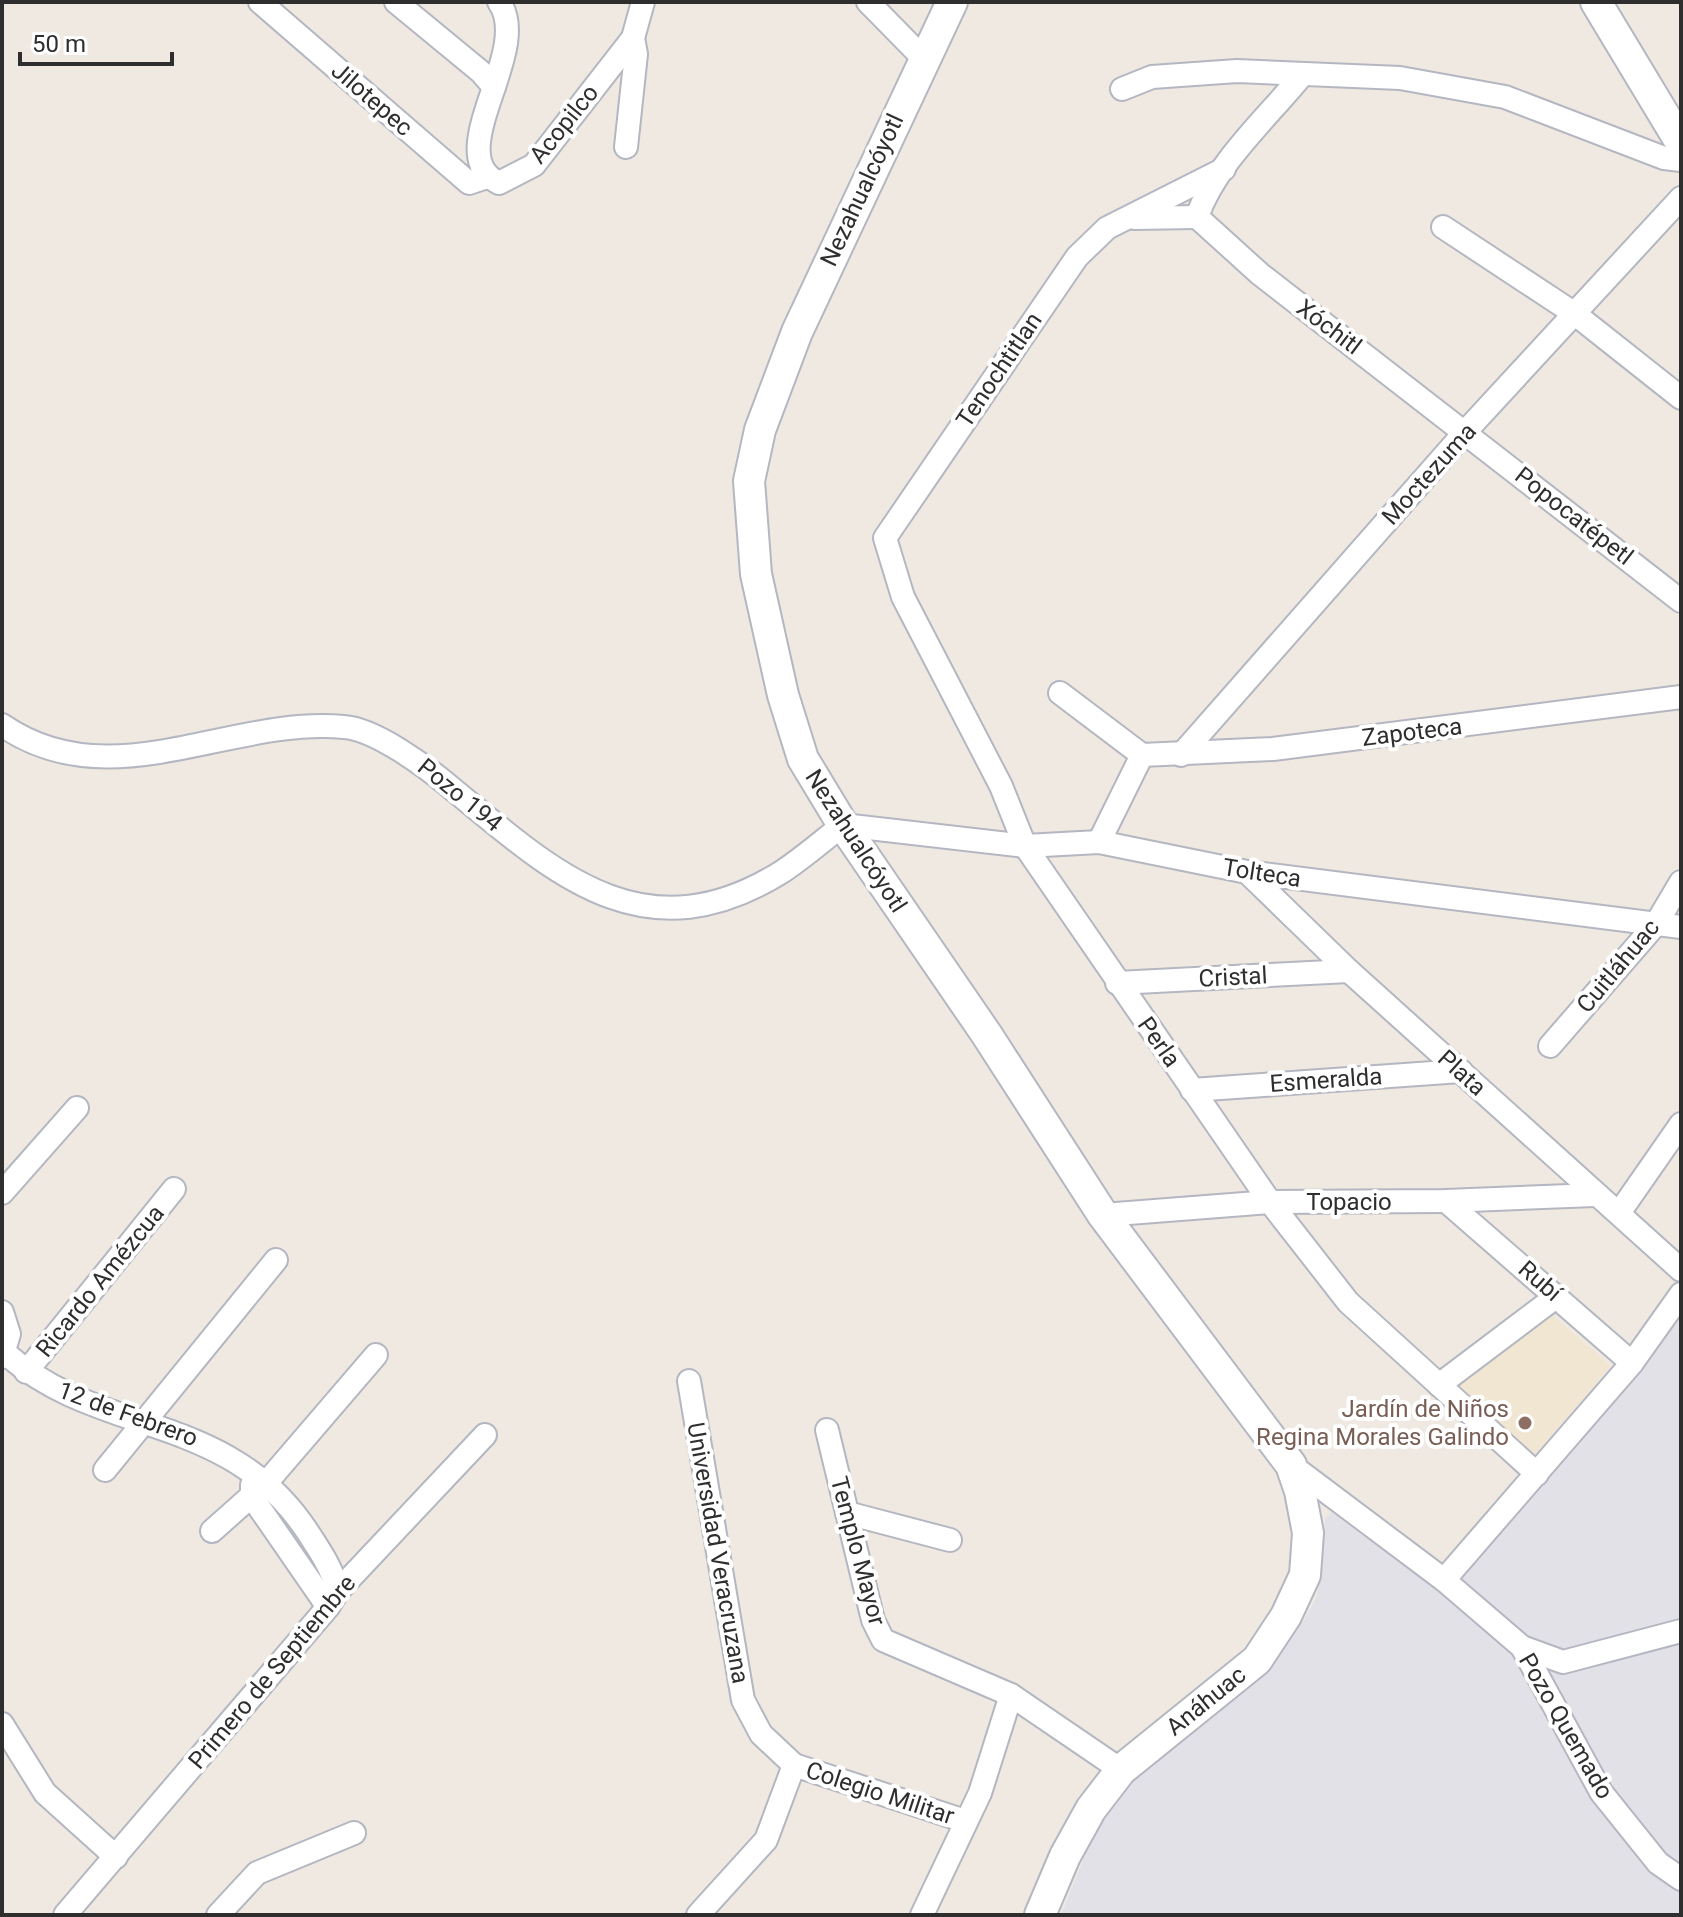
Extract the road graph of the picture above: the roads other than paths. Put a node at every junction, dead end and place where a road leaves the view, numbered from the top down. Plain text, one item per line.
1 (260, 2) edge
2 (396, 2) edge
3 (499, 2) edge
4 (643, 2) edge
5 (868, 2) edge
6 (952, 2) edge
7 (1596, 2) edge
8 (633, 38) junction
9 (923, 58) junction
10 (1302, 75) junction
11 (494, 87) junction
12 (1122, 89) dead end
13 (1676, 125) edge
14 (626, 147) dead end
15 (1681, 160) edge
16 (1224, 169) junction
17 (487, 177) junction
18 (1681, 198) edge
19 (1197, 217) junction
20 (1128, 218) junction
21 (1443, 227) dead end
22 (1575, 314) junction
23 (1681, 398) edge
24 (1466, 431) junction
25 (885, 538) joint
26 (1681, 601) edge
27 (1060, 693) dead end
28 (1681, 697) edge
29 (2, 725) edge
30 (1142, 755) junction
31 (1181, 755) junction
32 (843, 825) junction
33 (1099, 842) junction
34 (1025, 846) junction
35 (1247, 872) junction
36 (1681, 882) edge
37 (1656, 924) junction
38 (1681, 927) edge
39 (1349, 971) junction
40 (1117, 983) junction
41 (1550, 1046) dead end
42 (1461, 1071) junction
43 (1192, 1090) junction
44 (77, 1108) dead end
45 (1681, 1124) edge
46 (174, 1189) dead end
47 (2, 1193) edge
48 (1595, 1195) junction
49 (1446, 1201) junction
50 (1270, 1202) junction
51 (1619, 1213) junction
52 (1103, 1215) junction
53 (276, 1260) dead end
54 (1681, 1270) edge
55 (1681, 1294) edge
56 (1557, 1296) junction
57 (2, 1312) edge
58 (4, 1355) edge
59 (376, 1355) dead end
60 (1632, 1363) junction
61 (26, 1372) junction
62 (689, 1381) dead end
63 (1439, 1385) junction
64 (145, 1420) junction
65 (827, 1430) dead end
66 (485, 1435) dead end
67 (1291, 1465) junction
68 (105, 1470) dead end
69 (1537, 1474) junction
70 (257, 1484) junction
71 (847, 1513) junction
72 (212, 1531) dead end
73 (950, 1540) dead end
74 (1444, 1580) junction
75 (333, 1599) junction
76 (1681, 1631) edge
77 (1522, 1647) junction
78 (1011, 1695) junction
79 (2, 1724) edge
80 (794, 1765) junction
81 (1121, 1770) junction
82 (965, 1821) junction
83 (354, 1833) dead end
84 (116, 1857) junction
85 (1681, 1879) edge
86 (65, 1915) edge
87 (218, 1915) edge
88 (698, 1915) edge
89 (922, 1915) edge
90 (1040, 1915) edge

1 - 17 street, Jilotepec
2 - 11 street
3 - 11 street
4 - 8 street, Acopilco
5 - 9 street
6 - 9 main road, Nezahualcóyotl
7 - 13 main road
8 - 14 street
8 - 17 street, Acopilco
9 - 32 main road, Nezahualcóyotl
10 - 12 street
10 - 15 street
10 - 16 street
11 - 17 street
16 - 19 street
16 - 20 street, Tenochtitlan
18 - 22 street, Moctezuma
19 - 20 street
19 - 24 street, Xóchitl
20 - 25 street, Tenochtitlan
21 - 22 street
22 - 23 street
22 - 24 street, Moctezuma
24 - 26 street, Popocatépetl
24 - 31 street, Moctezuma
25 - 34 street, Perla
27 - 30 street
28 - 31 street, Zapoteca
29 - 32 street, Pozo 194
30 - 31 street, Zapoteca
30 - 33 street
32 - 34 street, Tolteca
32 - 52 main road, Nezahualcóyotl
33 - 34 street, Tolteca
33 - 35 street, Tolteca
34 - 40 street, Perla
35 - 37 street, Tolteca
35 - 39 street, Plata
36 - 37 street, Cuitláhuac
37 - 38 street, Tolteca
37 - 41 street, Cuitláhuac
39 - 40 street, Cristal
39 - 42 street, Plata
40 - 43 street, Perla
42 - 43 street, Esmeralda
42 - 48 street, Plata
43 - 50 street, Perla
44 - 47 street
45 - 51 street
46 - 61 street, Ricardo Amézcua
48 - 49 street, Topacio
48 - 51 street, Plata
49 - 50 street, Topacio
49 - 56 street, Rubí
50 - 52 street, Topacio
50 - 63 street, Perla
51 - 54 street, Plata
52 - 67 main road, Nezahualcóyotl
53 - 64 street
55 - 60 street
56 - 60 street, Rubí
56 - 63 street
57 - 58 street, 12 de Febrero
58 - 61 street, 12 de Febrero
59 - 70 street
60 - 69 street
61 - 64 street, 12 de Febrero
62 - 80 street, Universidad Veracruzana
63 - 69 street, Perla
64 - 68 street
64 - 70 street, 12 de Febrero
65 - 71 street, Templo Mayor
66 - 75 street, Primero de Septiembre
67 - 74 street, Pozo Quemado
67 - 81 main road, Anáhuac
69 - 74 street
70 - 72 street
70 - 75 street, 12 de Febrero
71 - 73 street
71 - 78 street, Templo Mayor
74 - 77 street, Pozo Quemado
75 - 84 street, Primero de Septiembre
76 - 77 street
77 - 85 street, Pozo Quemado
78 - 81 street, Templo Mayor
78 - 82 street
79 - 84 street
80 - 82 street, Colegio Militar
80 - 88 street
81 - 90 main road, Anáhuac
82 - 89 street
83 - 87 street
84 - 86 street, Primero de Septiembre

